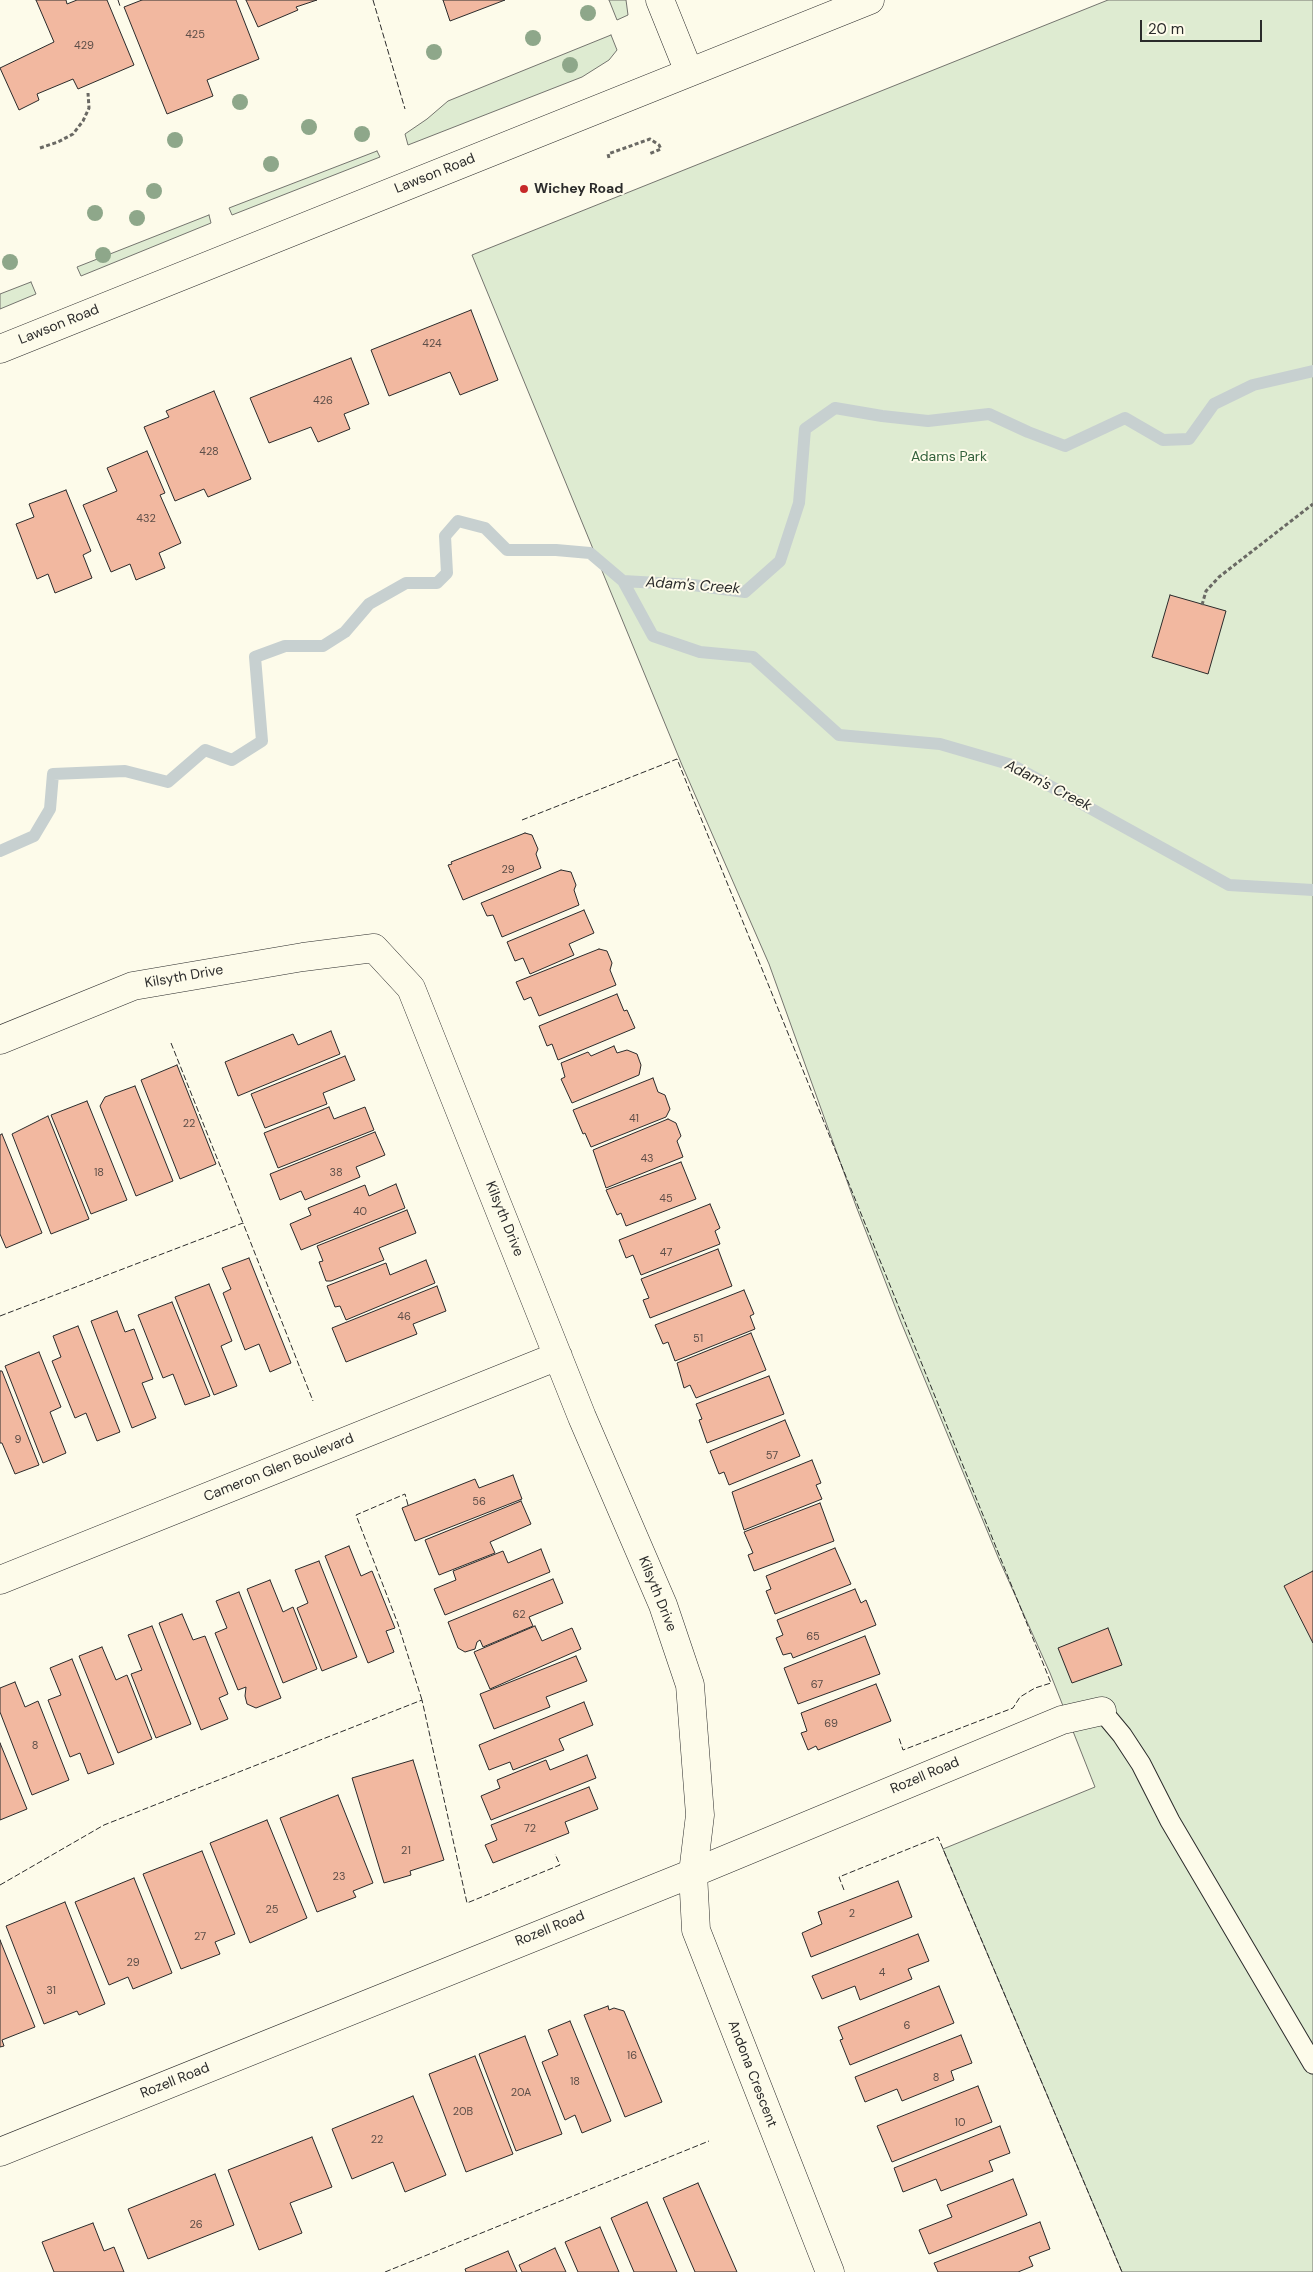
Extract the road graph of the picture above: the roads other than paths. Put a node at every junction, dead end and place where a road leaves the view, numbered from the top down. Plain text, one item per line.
1 (660, 0) edge
2 (870, 0) edge
3 (689, 72) junction
4 (0, 349) edge
5 (0, 1040) edge
6 (558, 1356) junction
7 (0, 1580) edge
8 (1102, 1711) joint
9 (693, 1872) junction
10 (1313, 2064) edge
11 (0, 2152) edge
12 (830, 2272) edge

1 - 3 street
2 - 3 street, Lawson Road
3 - 4 street, Lawson Road
5 - 6 street, Kilsyth Drive
6 - 7 street, Cameron Glen Boulevard
6 - 9 street, Kilsyth Drive
8 - 9 street, Rozell Road
8 - 10 lane
9 - 11 street, Rozell Road
9 - 12 street, Andona Crescent

